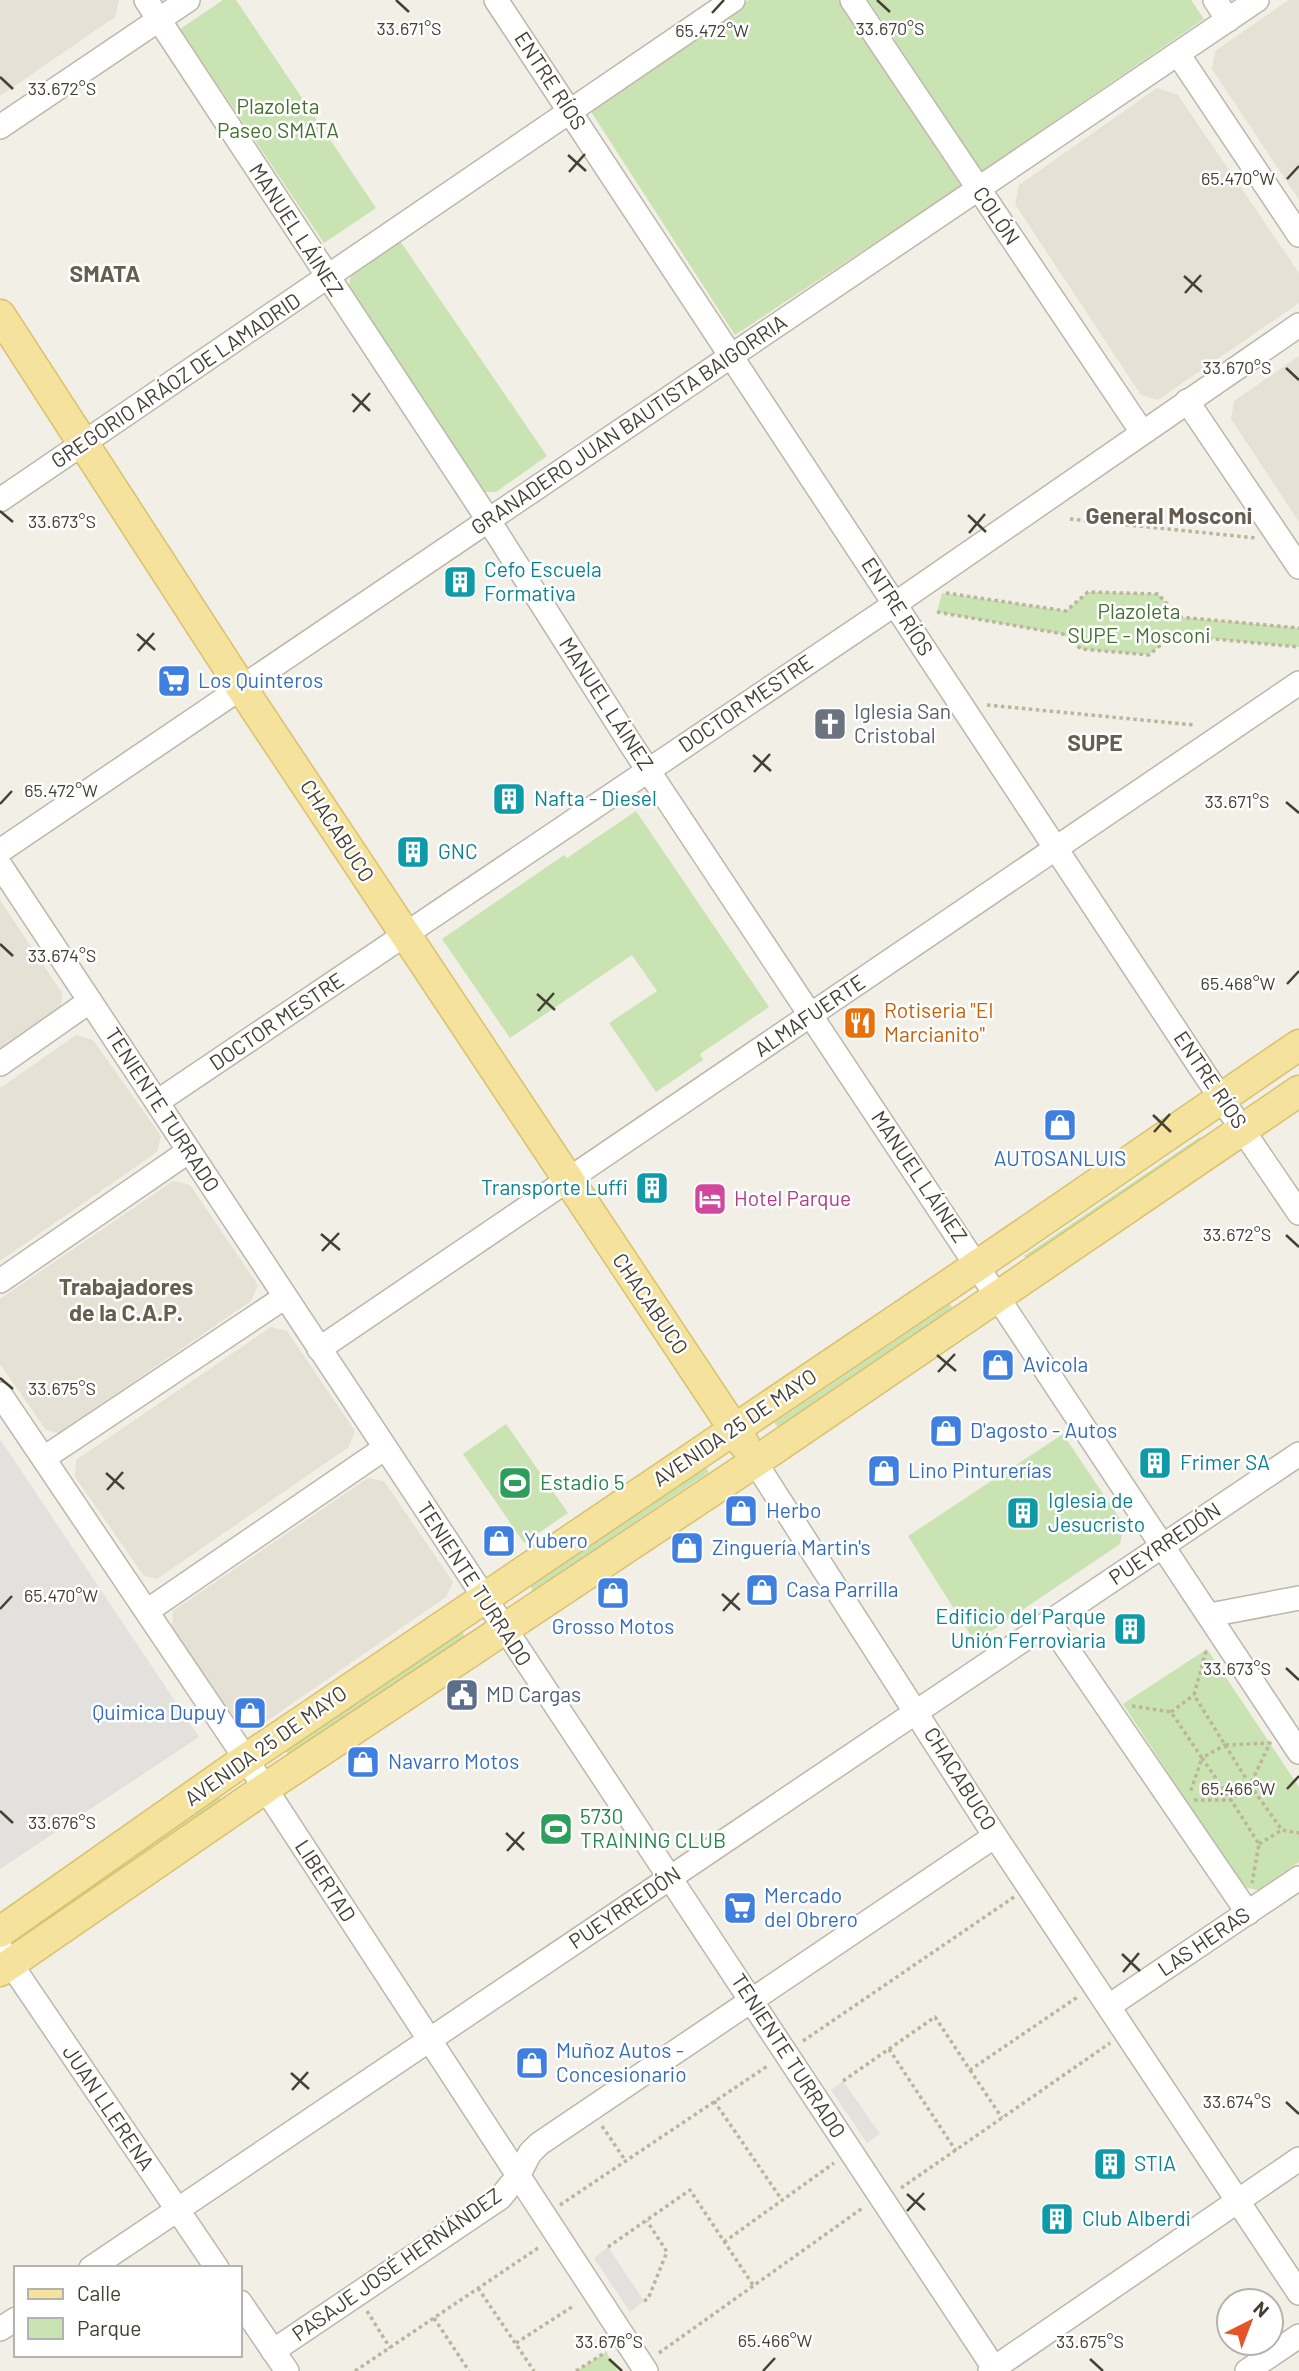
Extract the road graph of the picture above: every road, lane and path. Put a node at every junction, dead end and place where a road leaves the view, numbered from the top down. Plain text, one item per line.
1 (188, 0) edge
2 (496, 0) edge
3 (733, 0) edge
4 (852, 0) edge
5 (1215, 0) edge
6 (1257, 0) edge
7 (152, 9) edge
8 (1228, 20) junction
9 (1178, 54) junction
10 (570, 111) junction
11 (0, 127) edge
12 (977, 189) junction
13 (1299, 235) edge
14 (327, 278) junction
15 (0, 315) edge
16 (1299, 325) edge
17 (732, 355) junction
18 (1187, 401) junction
19 (1142, 432) junction
20 (84, 444) junction
21 (0, 500) edge
22 (1070, 519) dead end
23 (489, 521) junction
24 (1267, 539) dead end
25 (1299, 567) edge
26 (942, 593) dead end
27 (895, 604) junction
28 (937, 612) dead end
29 (1299, 628) edge
30 (1299, 647) edge
31 (1299, 682) edge
32 (241, 687) junction
33 (985, 705) dead end
34 (1194, 725) dead end
35 (649, 770) junction
36 (1055, 848) junction
37 (0, 850) edge
38 (0, 865) edge
39 (405, 936) junction
40 (90, 1001) junction
41 (812, 1015) junction
42 (1299, 1045) edge
43 (0, 1064) edge
44 (1299, 1091) edge
45 (1220, 1098) junction
46 (157, 1102) junction
47 (1244, 1129) junction
48 (189, 1152) junction
49 (568, 1181) junction
50 (1299, 1213) edge
51 (978, 1265) junction
52 (0, 1281) edge
53 (285, 1297) junction
54 (998, 1297) junction
55 (319, 1349) junction
56 (0, 1394) edge
57 (734, 1428) junction
58 (385, 1448) junction
59 (1299, 1454) edge
60 (44, 1458) junction
61 (755, 1462) junction
62 (1163, 1546) junction
63 (484, 1597) junction
64 (1299, 1598) edge
65 (147, 1611) junction
66 (1210, 1615) junction
67 (1049, 1622) junction
68 (503, 1630) junction
69 (1207, 1649) dead end
70 (1194, 1695) junction
71 (1123, 1704) dead end
72 (916, 1711) junction
73 (1171, 1712) junction
74 (1225, 1745) junction
75 (1299, 1752) edge
76 (1202, 1758) junction
77 (246, 1759) junction
78 (1250, 1785) junction
79 (264, 1789) junction
80 (1231, 1800) junction
81 (1283, 1830) junction
82 (1299, 1833) edge
83 (995, 1836) junction
84 (1259, 1844) junction
85 (671, 1877) junction
86 (1299, 1878) edge
87 (1251, 1889) dead end
88 (1016, 1896) dead end
89 (1248, 1913) junction
90 (0, 1933) edge
91 (4, 1961) edge
92 (1081, 1995) dead end
93 (751, 2000) junction
94 (1109, 2006) junction
95 (429, 2041) junction
96 (1112, 2042) dead end
97 (799, 2044) dead end
98 (889, 2049) junction
99 (770, 2063) dead end
100 (970, 2070) junction
101 (843, 2081) dead end
102 (714, 2101) junction
103 (1002, 2118) junction
104 (598, 2121) dead end
105 (956, 2151) junction
106 (1299, 2159) edge
107 (626, 2161) junction
108 (836, 2162) dead end
109 (518, 2176) junction
110 (898, 2190) dead end
111 (782, 2200) junction
112 (1237, 2200) junction
113 (559, 2206) dead end
114 (865, 2206) dead end
115 (177, 2210) junction
116 (646, 2220) junction
117 (724, 2242) junction
118 (608, 2247) dead end
119 (538, 2248) dead end
120 (94, 2266) edge
121 (216, 2266) edge
122 (753, 2286) junction
123 (478, 2288) junction
124 (1299, 2293) edge
125 (645, 2301) dead end
126 (362, 2303) dead end
127 (242, 2305) edge
128 (575, 2305) dead end
129 (433, 2318) junction
130 (1299, 2336) edge
131 (516, 2343) junction
132 (390, 2348) junction
133 (273, 2351) junction
134 (606, 2351) dead end
135 (652, 2362) edge
136 (993, 2370) edge
137 (287, 2371) edge
138 (355, 2371) edge
139 (469, 2371) edge
140 (534, 2371) edge
141 (576, 2371) edge
142 (1247, 2371) edge

1 - 7 street
2 - 10 street, ENTRE RÍOS
3 - 10 street, GREGORIO ARÁOZ DE LAMADRID
4 - 12 street, COLÓN
5 - 8 street
6 - 8 street, GRANADERO JUAN BAUTISTA BAIGORRIA
7 - 11 street
7 - 14 street, MANUEL LÁINEZ
8 - 9 street, GRANADERO JUAN BAUTISTA BAIGORRIA
9 - 12 street, GRANADERO JUAN BAUTISTA BAIGORRIA
9 - 13 street
10 - 14 street, GREGORIO ARÁOZ DE LAMADRID
10 - 17 street, ENTRE RÍOS
12 - 17 street, GRANADERO JUAN BAUTISTA BAIGORRIA
12 - 19 street, COLÓN
14 - 20 street, GREGORIO ARÁOZ DE LAMADRID
14 - 23 street, MANUEL LÁINEZ
15 - 20 main road, CHACABUCO
16 - 18 street, DOCTOR MESTRE
17 - 23 street, GRANADERO JUAN BAUTISTA BAIGORRIA
17 - 27 street, ENTRE RÍOS
18 - 19 street, DOCTOR MESTRE
18 - 25 street
19 - 27 street, DOCTOR MESTRE
20 - 21 street, GREGORIO ARÁOZ DE LAMADRID
20 - 32 main road, CHACABUCO
22 - 24 path
23 - 32 street, GRANADERO JUAN BAUTISTA BAIGORRIA
23 - 35 street, MANUEL LÁINEZ
26 - 29 path
27 - 35 street, DOCTOR MESTRE
27 - 36 street, ENTRE RÍOS
28 - 30 path
31 - 36 street, ALMAFUERTE
32 - 37 street, GRANADERO JUAN BAUTISTA BAIGORRIA
32 - 39 main road, CHACABUCO
33 - 34 path
35 - 39 street, DOCTOR MESTRE
35 - 41 street, MANUEL LÁINEZ
36 - 41 street, ALMAFUERTE
36 - 45 street, ENTRE RÍOS
38 - 40 street, TENIENTE TURRADO
39 - 46 street, DOCTOR MESTRE
39 - 49 main road, CHACABUCO
40 - 43 street
40 - 46 street, TENIENTE TURRADO
41 - 49 street, ALMAFUERTE
41 - 51 street, MANUEL LÁINEZ
42 - 45 main road, AVENIDA 25 DE MAYO
44 - 47 main road, AVENIDA 25 DE MAYO
45 - 47 street, ENTRE RÍOS
45 - 51 main road, AVENIDA 25 DE MAYO
46 - 48 street, TENIENTE TURRADO
47 - 50 street, ENTRE RÍOS
47 - 54 main road, AVENIDA 25 DE MAYO
48 - 52 street
48 - 53 street, TENIENTE TURRADO
49 - 55 street, ALMAFUERTE
49 - 57 main road, CHACABUCO
51 - 54 street, MANUEL LÁINEZ
51 - 57 main road, AVENIDA 25 DE MAYO
53 - 55 street, TENIENTE TURRADO
53 - 60 street
54 - 61 main road, AVENIDA 25 DE MAYO
54 - 62 street
55 - 58 street, TENIENTE TURRADO
56 - 60 street, LIBERTAD
57 - 61 main road, CHACABUCO
57 - 63 main road, AVENIDA 25 DE MAYO
58 - 63 street, TENIENTE TURRADO
58 - 65 street
59 - 62 street, PUEYRREDÓN
60 - 65 street, LIBERTAD
61 - 68 main road, AVENIDA 25 DE MAYO
61 - 72 street, CHACABUCO
62 - 66 street
62 - 67 street, PUEYRREDÓN
63 - 68 street, TENIENTE TURRADO
63 - 77 main road, AVENIDA 25 DE MAYO
64 - 66 street
65 - 77 street, LIBERTAD
66 - 75 street
67 - 72 street, PUEYRREDÓN
67 - 89 street
68 - 79 main road, AVENIDA 25 DE MAYO
68 - 85 street, TENIENTE TURRADO
69 - 70 path
70 - 73 path
70 - 74 path
71 - 73 path
72 - 83 street, CHACABUCO
72 - 85 street, PUEYRREDÓN
73 - 76 path
74 - 76 path
74 - 78 path
74 - 78 path
76 - 80 path
76 - 80 path
77 - 79 street, LIBERTAD
77 - 90 main road, AVENIDA 25 DE MAYO
78 - 80 path
78 - 81 path
79 - 91 main road, AVENIDA 25 DE MAYO
79 - 95 street, LIBERTAD
80 - 84 path
81 - 82 path
81 - 84 path
83 - 93 street, PASAJE JOSÉ HERNÁNDEZ
83 - 94 street, CHACABUCO
84 - 87 path
85 - 93 street, TENIENTE TURRADO
85 - 95 street, PUEYRREDÓN
86 - 89 street, LAS HERAS
88 - 97 path
89 - 94 street, LAS HERAS
91 - 115 street, JUAN LLERENA
92 - 100 path
93 - 109 street, PASAJE JOSÉ HERNÁNDEZ
93 - 136 street, TENIENTE TURRADO
94 - 112 street, CHACABUCO
95 - 109 street, LIBERTAD
95 - 115 street, PUEYRREDÓN
96 - 103 path
98 - 100 path
98 - 101 path
98 - 105 path
99 - 102 path
100 - 103 path
102 - 107 path
102 - 111 path
103 - 105 path
104 - 107 path
105 - 110 path
106 - 112 street
107 - 113 path
108 - 111 path
109 - 133 street, PASAJE JOSÉ HERNÁNDEZ
109 - 135 street, LIBERTAD
111 - 117 path
112 - 124 street, CHACABUCO
112 - 136 street
114 - 122 path
115 - 120 street, PUEYRREDÓN
115 - 121 street, JUAN LLERENA
116 - 117 path
116 - 118 path
116 - 125 path
117 - 122 path
119 - 123 path
122 - 135 path
123 - 129 path
123 - 131 path
126 - 132 path
127 - 133 street
128 - 131 path
129 - 132 path
129 - 139 path
130 - 142 street
131 - 140 path
132 - 138 path
133 - 137 street
134 - 141 path

